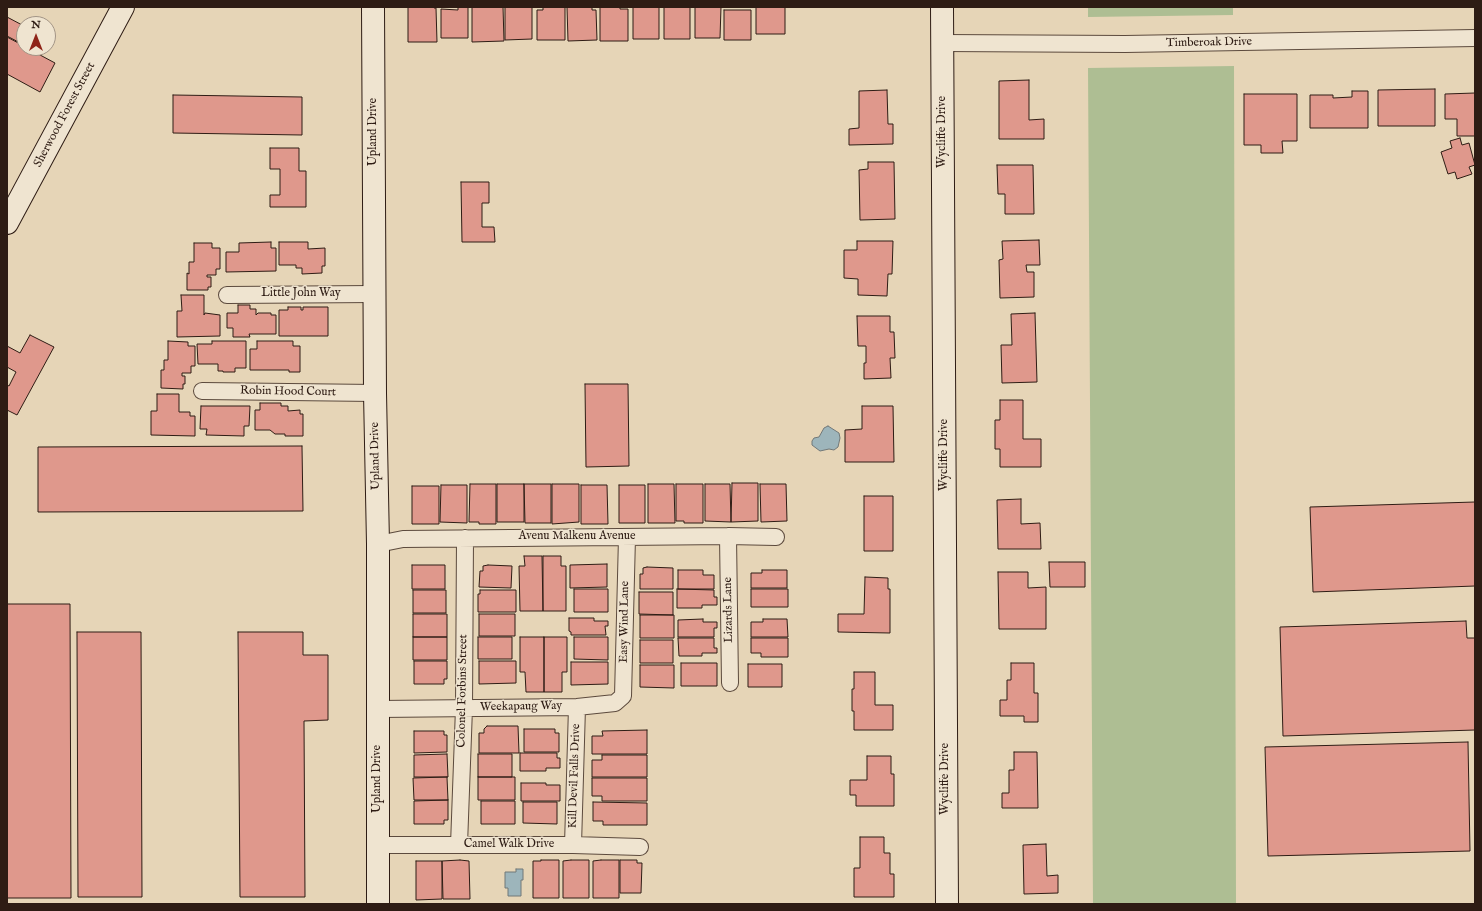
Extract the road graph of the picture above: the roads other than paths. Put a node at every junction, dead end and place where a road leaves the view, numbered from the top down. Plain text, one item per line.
1 (123, 7) edge
2 (373, 7) edge
3 (942, 7) edge
4 (1475, 38) edge
5 (942, 43) junction
6 (7, 223) edge
7 (375, 294) junction
8 (227, 295) dead end
9 (202, 391) dead end
10 (375, 393) junction
11 (728, 536) junction
12 (627, 537) junction
13 (776, 537) dead end
14 (465, 538) junction
15 (378, 544) junction
16 (730, 683) dead end
17 (614, 702) joint
18 (577, 707) junction
19 (464, 708) junction
20 (379, 709) junction
21 (459, 844) junction
22 (573, 844) junction
23 (378, 846) junction
24 (640, 847) dead end
25 (378, 904) edge
26 (947, 904) edge

1 - 6 street, Sherwood Forest Street
2 - 7 street, Upland Drive
3 - 5 street, Wycliffe Drive
4 - 5 street, Timberoak Drive
5 - 26 street, Wycliffe Drive
7 - 8 street, Little John Way
7 - 10 street, Upland Drive
9 - 10 street, Robin Hood Court
10 - 15 street, Upland Drive
11 - 12 street, Avenu Malkenu Avenue
11 - 13 street, Avenu Malkenu Avenue
11 - 16 street, Lizards Lane
12 - 14 street, Avenu Malkenu Avenue
12 - 17 street, Easy Wind Lane
14 - 15 street, Avenu Malkenu Avenue
14 - 19 street, Colonel Forbins Street
15 - 20 street, Upland Drive
17 - 18 street, Weekapaug Way
18 - 19 street, Weekapaug Way
18 - 22 street, Kill Devil Falls Drive
19 - 20 street, Weekapaug Way
19 - 21 street, Colonel Forbins Street
20 - 23 street, Upland Drive
21 - 22 street, Camel Walk Drive
21 - 23 street, Camel Walk Drive
22 - 24 street, Camel Walk Drive
23 - 25 street, Upland Drive

